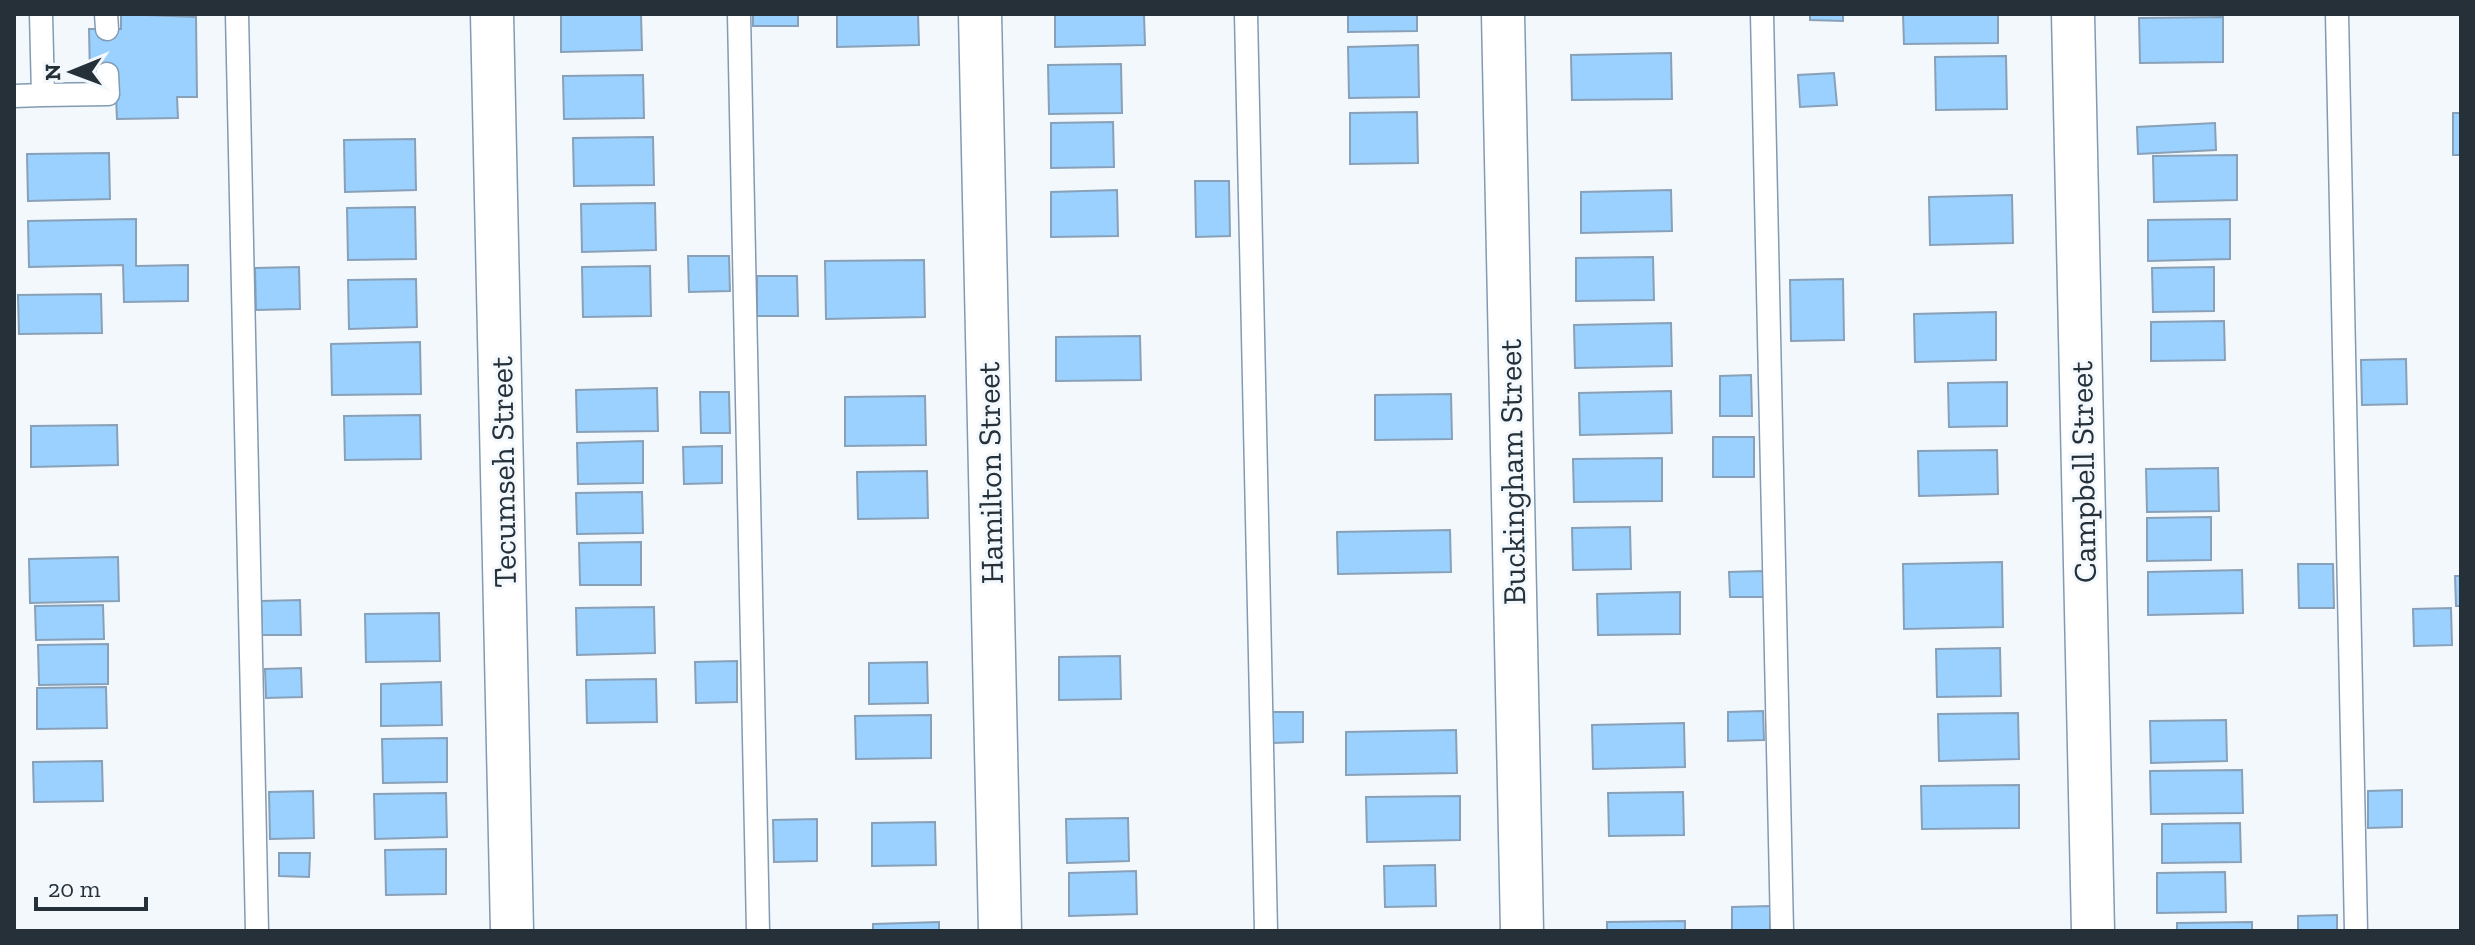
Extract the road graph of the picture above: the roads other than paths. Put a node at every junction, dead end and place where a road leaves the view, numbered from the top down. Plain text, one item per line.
1 (41, 14) edge
2 (237, 14) edge
3 (492, 14) edge
4 (739, 14) edge
5 (980, 14) edge
6 (1246, 14) edge
7 (1503, 14) edge
8 (1762, 14) edge
9 (2073, 14) edge
10 (2337, 14) edge
11 (107, 74) dead end
12 (43, 95) junction
13 (14, 96) edge
14 (257, 931) edge
15 (512, 931) edge
16 (758, 931) edge
17 (1000, 931) edge
18 (1266, 931) edge
19 (1522, 931) edge
20 (1782, 931) edge
21 (2093, 931) edge
22 (2356, 931) edge

1 - 12 lane
2 - 14 lane
3 - 15 street, Tecumseh Street
4 - 16 lane
5 - 17 street, Hamilton Street
6 - 18 lane
7 - 19 street, Buckingham Street
8 - 20 lane
9 - 21 street, Campbell Street
10 - 22 lane
11 - 12 lane
12 - 13 lane

